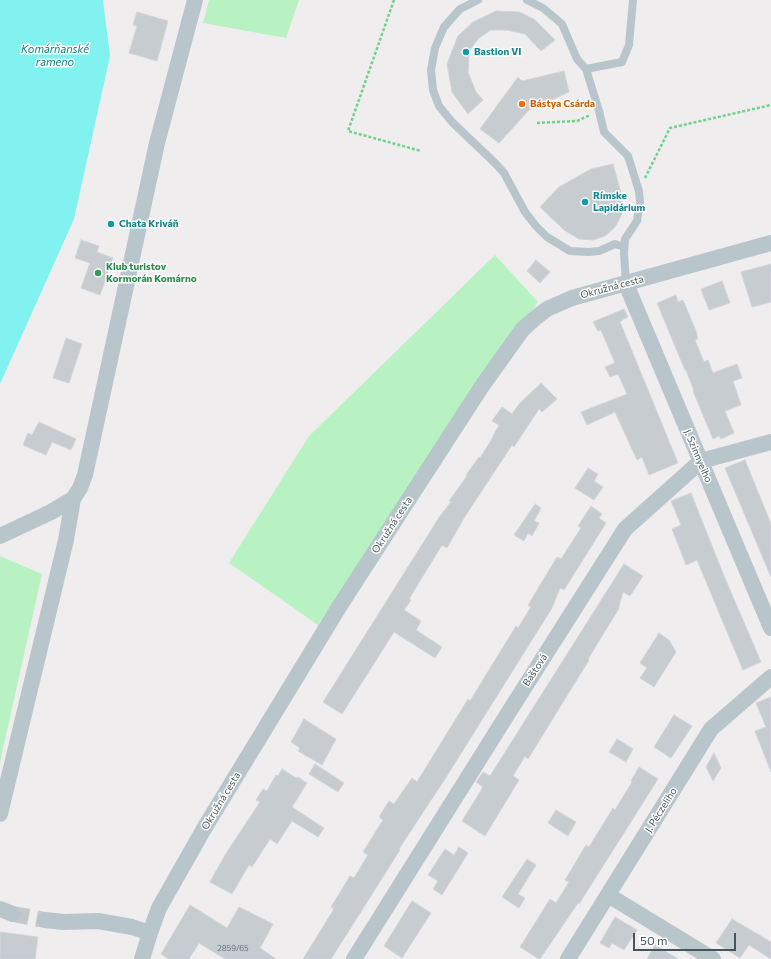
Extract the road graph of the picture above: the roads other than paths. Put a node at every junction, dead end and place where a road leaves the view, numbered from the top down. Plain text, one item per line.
1 (195, 0) edge
2 (478, 0) edge
3 (527, 0) edge
4 (633, 0) edge
5 (586, 69) junction
6 (771, 243) edge
7 (624, 247) junction
8 (626, 284) junction
9 (771, 442) edge
10 (701, 461) junction
11 (73, 499) junction
12 (0, 536) edge
13 (771, 628) edge
14 (771, 676) edge
15 (0, 814) edge
16 (608, 895) junction
17 (45, 920) tunnel mouth
18 (150, 932) junction
19 (704, 957) edge
20 (142, 959) edge
21 (354, 959) edge
22 (568, 959) edge

1 - 11 street
2 - 7 lane
3 - 5 lane
4 - 5 lane
5 - 7 lane
6 - 8 street, Okružná cesta
7 - 8 lane
8 - 10 street, J. Szinnyeiho
8 - 18 street, Okružná cesta
9 - 10 street, Baštová
10 - 13 street, J. Szinnyeiho
10 - 21 street, Baštová
11 - 12 street
11 - 15 street
14 - 16 street, J. Péczeliho
16 - 19 street
16 - 22 street, J. Péczeliho
17 - 18 street
18 - 20 street, Okružná cesta

